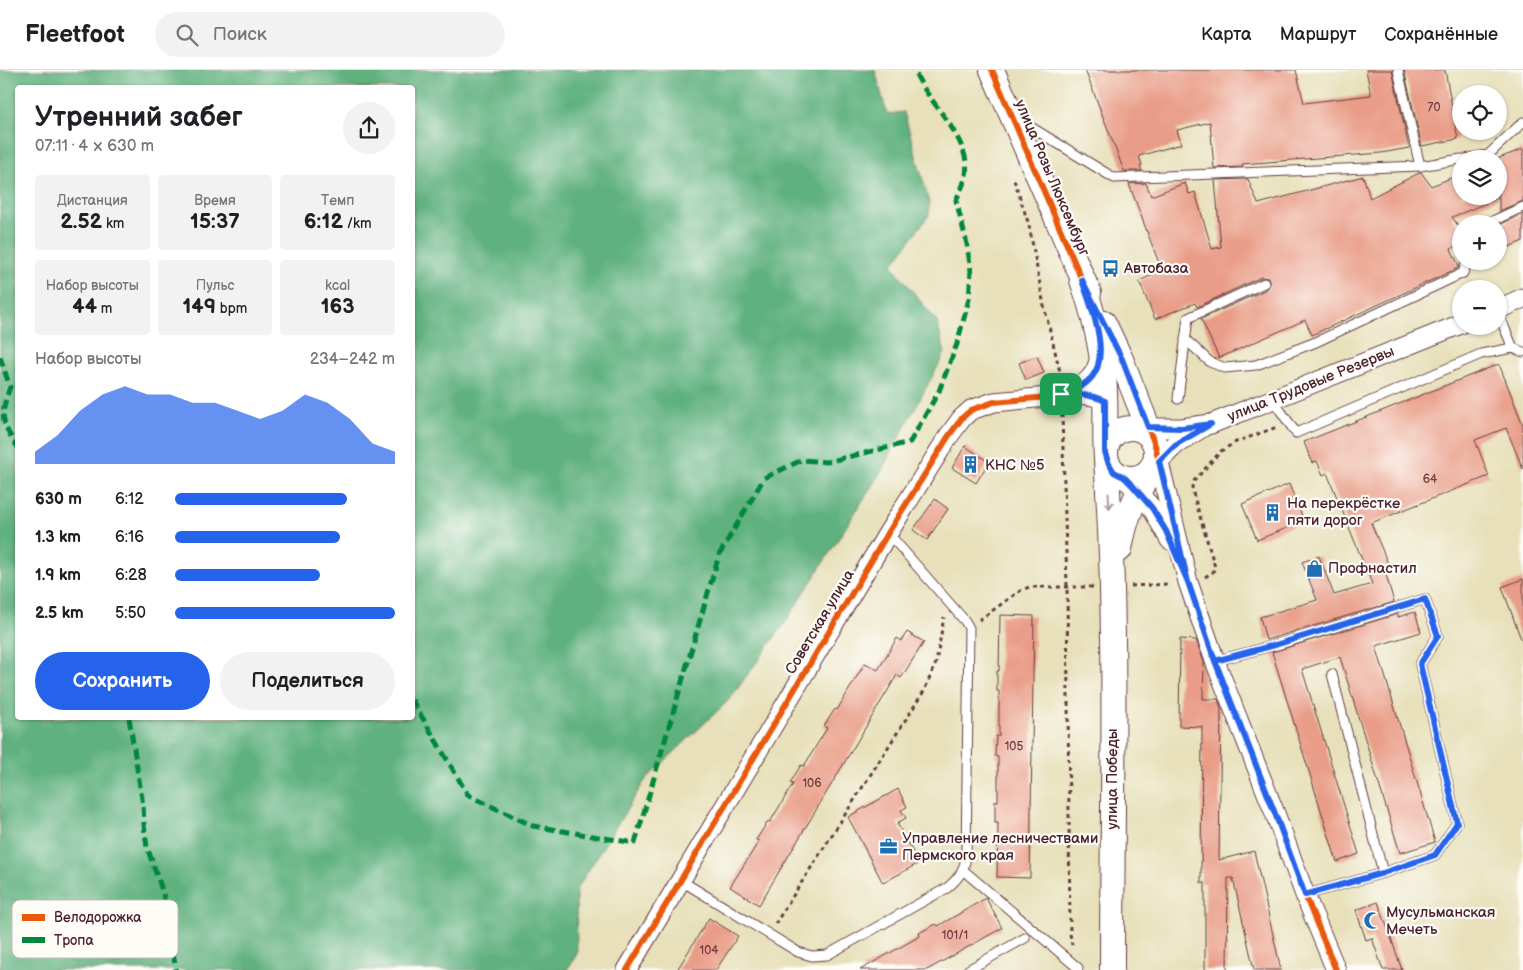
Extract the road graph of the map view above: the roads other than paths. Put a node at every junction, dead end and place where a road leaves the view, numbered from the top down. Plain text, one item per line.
1 (992, 70) edge
2 (1398, 70) edge
3 (1012, 116) junction
4 (1523, 122) edge
5 (1493, 150) edge
6 (1452, 161) edge
7 (1420, 166) junction
8 (1523, 207) edge
9 (1506, 215) edge
10 (1464, 270) edge
11 (1082, 280) junction
12 (1264, 283) dead end
13 (1523, 298) edge
14 (1507, 305) edge
15 (1452, 328) edge
16 (1507, 334) edge
17 (1186, 339) junction
18 (1100, 345) junction
19 (1513, 348) junction
20 (1523, 352) edge
21 (1061, 394) junction
22 (1178, 399) dead end
23 (1274, 400) junction
24 (1105, 401) junction
25 (1211, 424) junction
26 (1149, 445) junction
27 (1105, 452) junction
28 (1131, 484) junction
29 (888, 533) junction
30 (1188, 582) junction
31 (1113, 587) junction
32 (1215, 661) junction
33 (1332, 674) dead end
34 (964, 870) junction
35 (1383, 873) junction
36 (680, 880) junction
37 (1305, 895) junction
38 (1025, 938) dead end
39 (1078, 968) road end
40 (627, 970) edge
41 (968, 970) edge
42 (1112, 970) edge
43 (1336, 970) edge

1 - 3 street, улица Розы Люксембург
2 - 7 lane
3 - 7 lane
3 - 11 street, улица Розы Люксембург
4 - 5 lane
6 - 7 lane
8 - 9 lane
10 - 17 lane
11 - 18 street, улица Розы Люксембург
11 - 26 street, улица Розы Люксембург
12 - 17 lane
13 - 14 street
15 - 23 street, улица Трудовые Резервы
16 - 19 lane
17 - 22 lane
18 - 21 street
18 - 24 street, улица Розы Люксембург
19 - 20 lane
19 - 23 lane
21 - 24 street, Советская улица
21 - 29 street, Советская улица
23 - 25 street, улица Трудовые Резервы
24 - 27 street, улица Розы Люксембург
25 - 26 street, улица Трудовые Резервы
25 - 26 street
26 - 27 street
26 - 28 street
26 - 30 street, улица Розы Люксембург
27 - 28 street
27 -> 31 street, улица Победы
28 - 30 street
28 - 31 street, улица Победы
29 - 34 lane
29 - 36 street, Советская улица
30 - 32 street, улица Розы Люксембург
31 - 42 street, улица Победы
32 - 35 lane
32 - 37 street, улица Розы Люксембург
33 - 35 lane
34 - 36 lane
34 - 39 lane
35 - 37 lane
36 - 40 street, Советская улица
37 - 43 street, улица Розы Люксембург
38 - 41 lane

